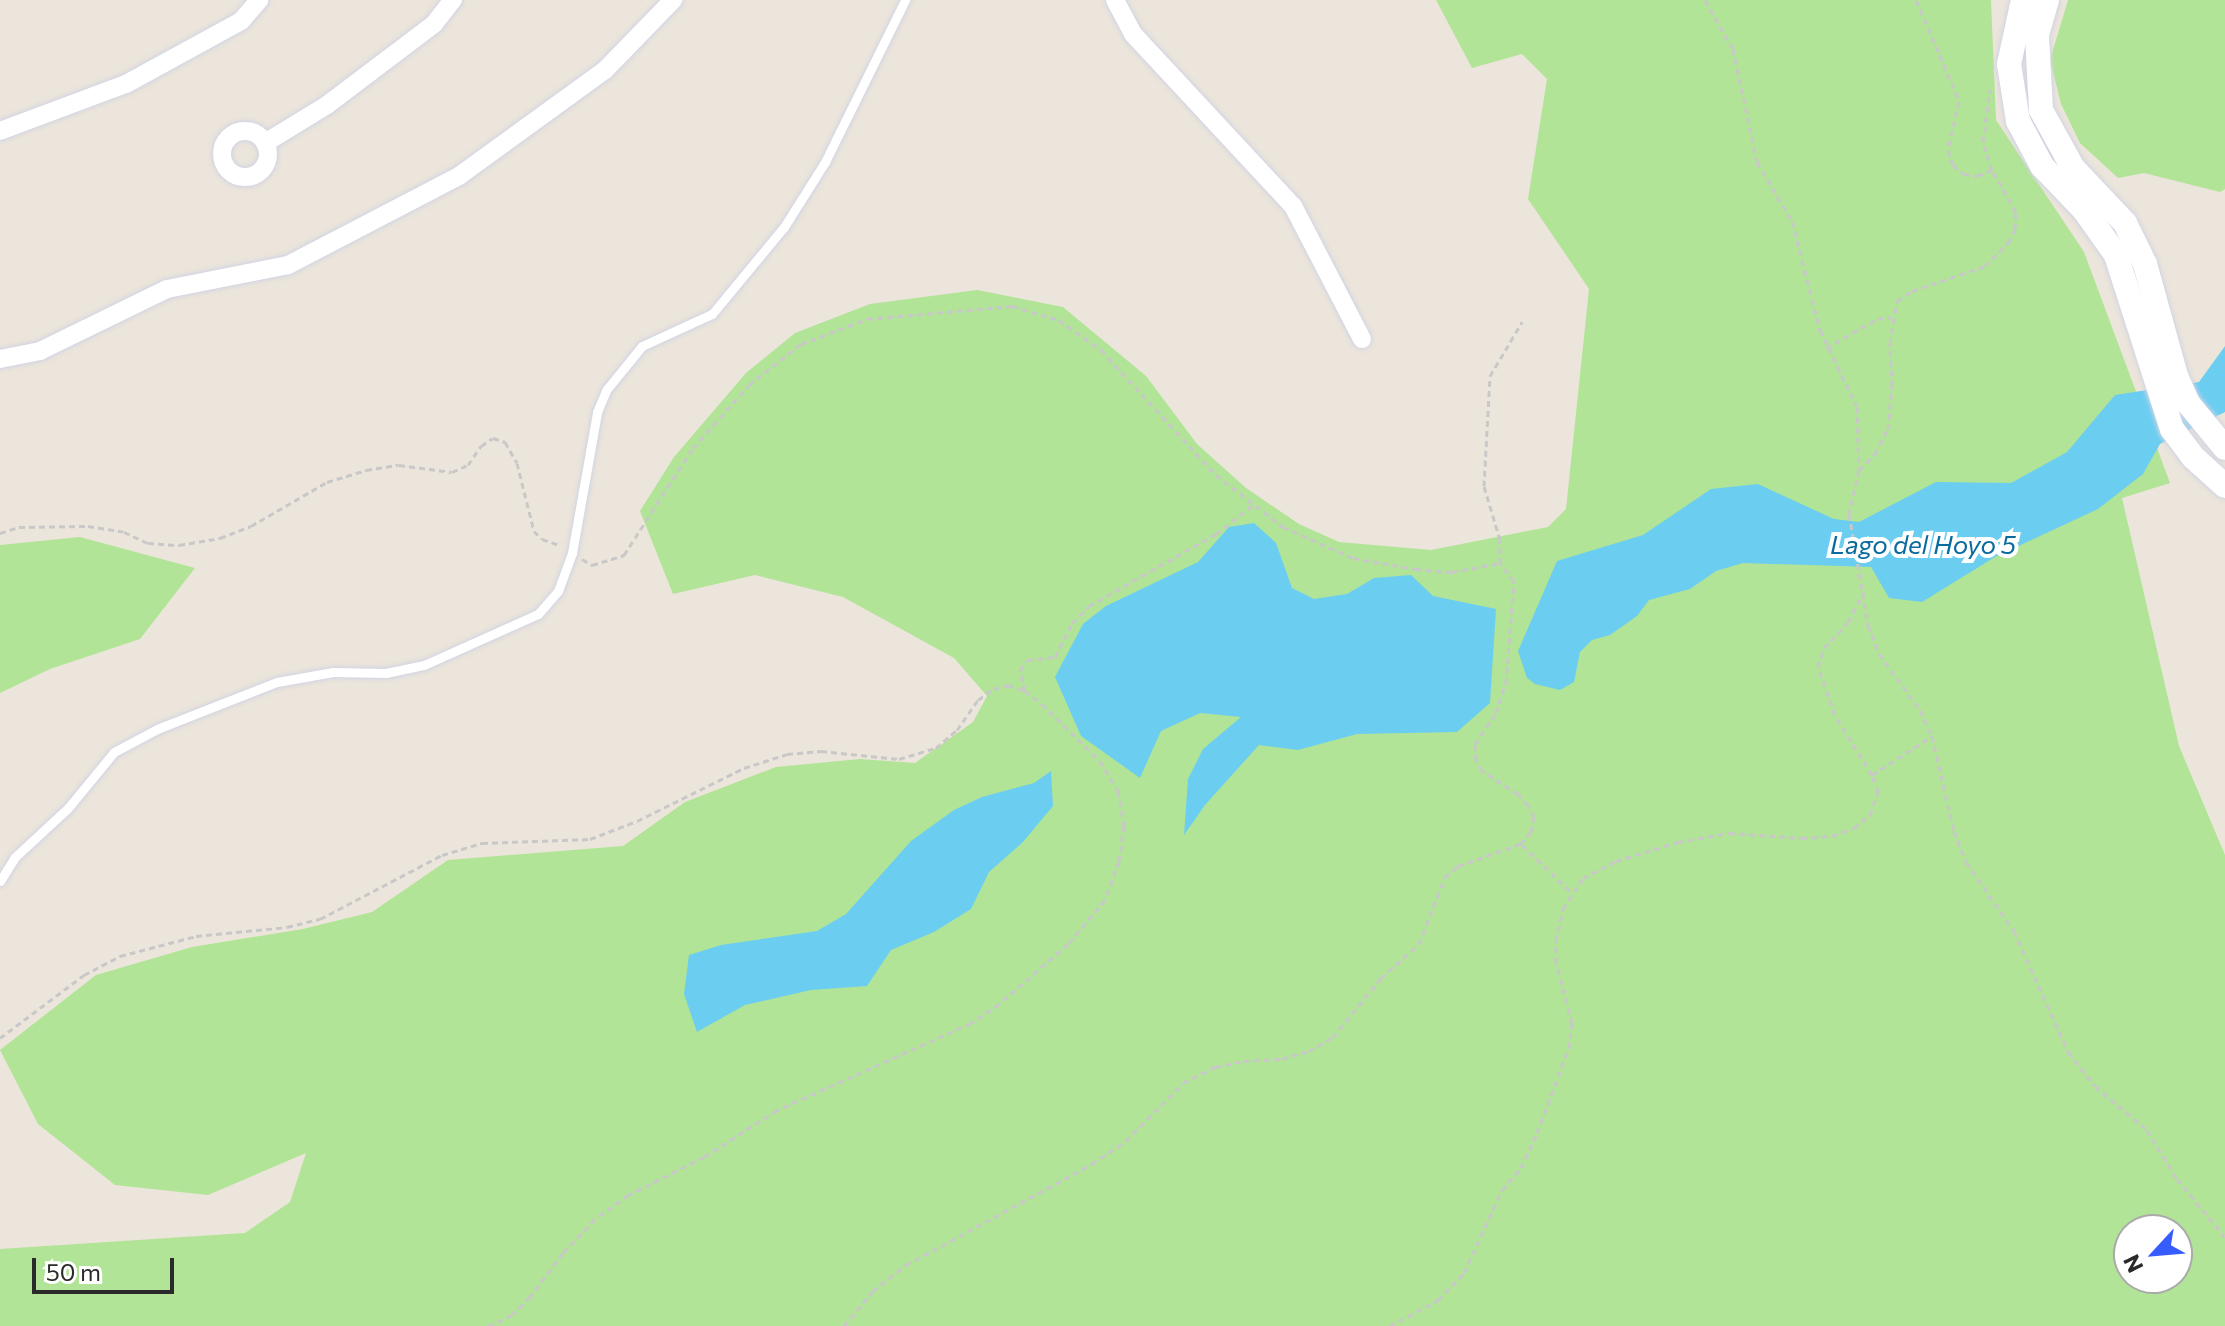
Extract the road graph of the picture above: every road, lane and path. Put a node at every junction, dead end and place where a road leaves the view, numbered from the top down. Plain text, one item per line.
1 (259, 0) edge
2 (453, 0) edge
3 (673, 0) edge
4 (905, 0) edge
5 (1115, 0) edge
6 (1705, 0) edge
7 (1916, 0) edge
8 (2023, 0) edge
9 (2047, 0) edge
10 (1992, 80) dead end
11 (0, 131) edge
12 (265, 143) dead end
13 (1992, 170) junction
14 (1892, 316) junction
15 (1522, 322) dead end
16 (1362, 339) dead end
17 (1826, 348) junction
18 (0, 359) edge
19 (2165, 378) junction
20 (2219, 442) edge
21 (1859, 470) junction
22 (2225, 486) edge
23 (1254, 504) junction
24 (0, 533) edge
25 (572, 553) junction
26 (1500, 563) junction
27 (1864, 592) junction
28 (1025, 691) junction
29 (1932, 736) junction
30 (1872, 775) junction
31 (1520, 844) junction
32 (0, 881) edge
33 (1571, 892) junction
34 (0, 1038) edge
35 (2225, 1237) edge
36 (488, 1326) edge
37 (844, 1326) edge
38 (1390, 1326) edge

1 - 11 street
2 - 12 street
3 - 18 street
4 - 25 lane
5 - 16 street
6 - 17 path
7 - 13 path
8 - 19 street
9 - 19 street
10 - 13 path
13 - 14 path
14 - 17 path
14 - 21 path
15 - 26 path
17 - 21 path
19 - 20 street
19 - 22 street
21 - 27 path
23 - 25 path
23 - 26 path
23 - 28 path
24 - 25 path
25 - 32 lane
26 - 31 path
27 - 29 path
27 - 30 path
28 - 34 path
28 - 36 path
29 - 30 path
29 - 35 path
30 - 33 path
31 - 33 path
31 - 37 path
33 - 38 path

